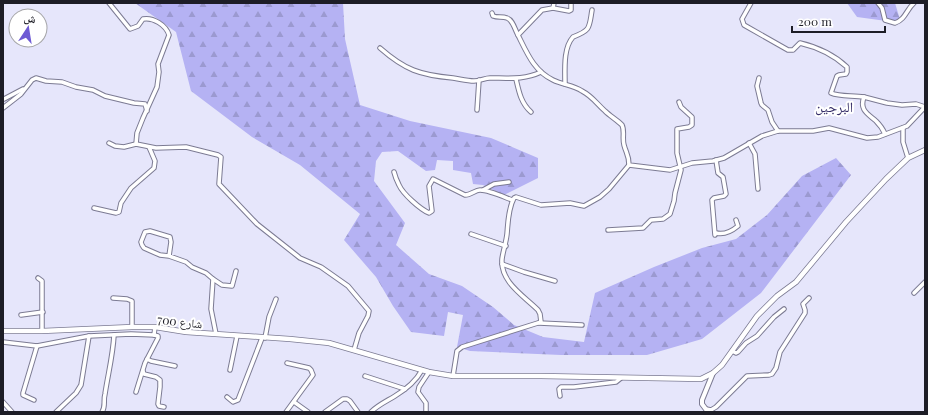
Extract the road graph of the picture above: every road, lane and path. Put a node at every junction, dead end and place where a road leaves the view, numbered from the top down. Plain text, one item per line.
1 (108, 3) edge
2 (554, 3) edge
3 (571, 3) edge
4 (751, 3) edge
5 (878, 3) edge
6 (914, 3) edge
7 (553, 8) junction
8 (592, 10) dead end
9 (492, 12) dead end
10 (518, 35) junction
11 (380, 48) dead end
12 (541, 72) junction
13 (759, 78) dead end
14 (516, 79) junction
15 (479, 80) junction
16 (565, 84) junction
17 (23, 89) junction
18 (864, 97) junction
19 (4, 99) dead end
20 (679, 102) dead end
21 (924, 107) edge
22 (3, 108) edge
23 (477, 110) dead end
24 (147, 111) junction
25 (531, 112) dead end
26 (903, 128) junction
27 (778, 131) junction
28 (885, 134) junction
29 (109, 143) dead end
30 (749, 143) junction
31 (136, 144) junction
32 (149, 147) junction
33 (925, 150) edge
34 (908, 158) junction
35 (716, 160) junction
36 (629, 165) junction
37 (681, 166) junction
38 (394, 172) dead end
39 (510, 182) dead end
40 (758, 189) dead end
41 (483, 190) junction
42 (512, 200) junction
43 (94, 208) dead end
44 (736, 220) dead end
45 (608, 230) dead end
46 (471, 234) dead end
47 (506, 246) junction
48 (169, 256) junction
49 (502, 264) junction
50 (236, 271) dead end
51 (38, 278) dead end
52 (213, 279) junction
53 (555, 281) dead end
54 (925, 282) edge
55 (914, 293) dead end
56 (113, 298) dead end
57 (809, 298) dead end
58 (276, 299) dead end
59 (784, 309) dead end
60 (43, 312) junction
61 (21, 314) dead end
62 (539, 323) junction
63 (582, 325) dead end
64 (132, 327) junction
65 (155, 327) junction
66 (3, 331) edge
67 (42, 331) junction
68 (216, 334) junction
69 (114, 335) junction
70 (154, 335) junction
71 (89, 336) junction
72 (238, 336) junction
73 (264, 338) junction
74 (3, 342) edge
75 (37, 346) junction
76 (354, 350) junction
77 (732, 351) junction
78 (148, 359) junction
79 (287, 362) dead end
80 (175, 366) dead end
81 (230, 370) dead end
82 (422, 370) junction
83 (143, 371) junction
84 (429, 372) junction
85 (713, 373) junction
86 (365, 376) dead end
87 (453, 376) junction
88 (621, 378) junction
89 (701, 379) junction
90 (709, 384) junction
91 (405, 389) junction
92 (136, 392) dead end
93 (560, 396) dead end
94 (227, 397) dead end
95 (34, 400) dead end
96 (3, 402) edge
97 (294, 402) junction
98 (164, 407) dead end
99 (706, 410) edge
100 (12, 412) edge
101 (56, 412) edge
102 (102, 412) edge
103 (286, 412) edge
104 (308, 412) edge
105 (325, 412) edge
106 (358, 412) edge
107 (371, 412) edge
108 (426, 412) edge

1 - 24 street
2 - 7 street
3 - 7 street
4 - 18 street
5 - 6 street
7 - 10 street
8 - 16 street
9 - 10 street
10 - 12 street
11 - 15 street
12 - 14 street
12 - 16 street
13 - 27 street
14 - 15 street
14 - 25 street
15 - 23 street
16 - 36 street
17 - 19 street
17 - 22 street
17 - 24 street
18 - 21 street
18 - 28 street
20 - 37 street
21 - 26 street
24 - 31 street
26 - 28 street
26 - 34 street
27 - 28 street
27 - 30 street
29 - 31 street
30 - 35 street
30 - 40 street
31 - 32 street
32 - 43 street
32 - 76 street
33 - 34 main road
34 - 77 main road
35 - 37 street
35 - 44 street
36 - 37 street
36 - 42 street
37 - 45 street
38 - 41 street
39 - 41 street
41 - 42 street
42 - 47 street
46 - 47 street
47 - 49 street
48 - 48 street
48 - 52 street
49 - 53 street
49 - 62 street
50 - 52 street
51 - 60 street
52 - 68 street
54 - 55 street
56 - 64 street
57 - 99 street
58 - 73 street
59 - 77 street
60 - 61 street
60 - 67 street
62 - 63 street
62 - 87 street
64 - 65 main road, شارع 700
64 - 67 main road, شارع 700
65 - 68 main road, شارع 700
65 - 70 street
66 - 67 main road, شارع 700
68 - 72 main road, شارع 700
69 - 70 street
69 - 71 street
69 - 102 street
70 - 78 street
71 - 75 street
71 - 101 street
72 - 73 main road, شارع 700
72 - 81 street
73 - 76 main road, شارع 700
73 - 94 street
74 - 75 street
75 - 95 street
76 - 82 main road, شارع 700
77 - 85 main road
78 - 80 street
78 - 83 street
79 - 97 street
82 - 84 main road, شارع 700
82 - 91 street
83 - 92 street
83 - 98 street
84 - 87 main road, شارع 700
84 - 108 street
85 - 89 main road
85 - 90 street
86 - 91 street
87 - 88 main road, شارع 700
88 - 89 main road, شارع 700
88 - 93 street
89 - 90 street
90 - 99 street
91 - 107 street
96 - 100 street
97 - 103 street
97 - 104 street
105 - 106 street

